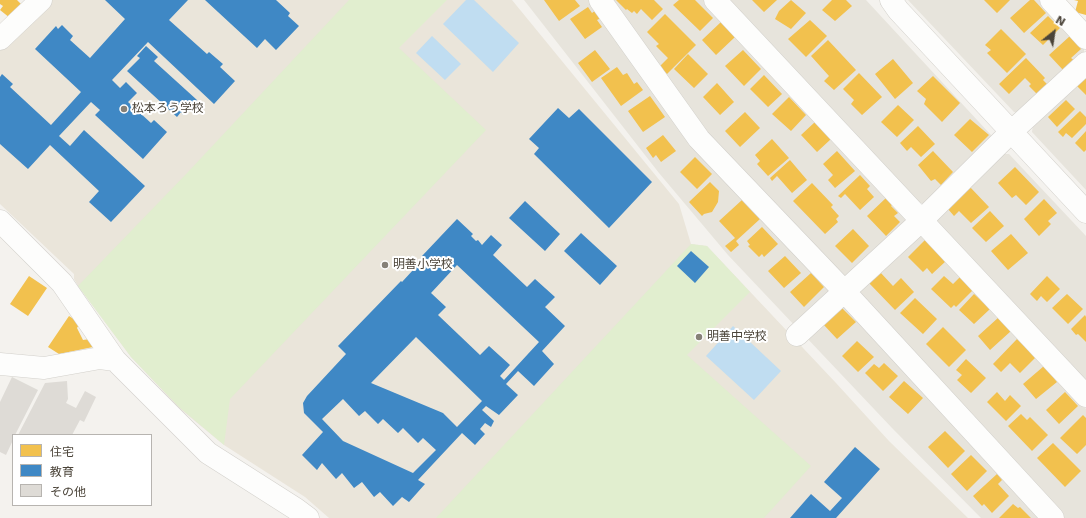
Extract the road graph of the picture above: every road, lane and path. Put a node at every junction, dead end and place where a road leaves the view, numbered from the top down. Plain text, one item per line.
1 (40, 0) edge
2 (600, 0) edge
3 (715, 0) edge
4 (891, 0) edge
5 (1051, 0) edge
6 (0, 38) edge
7 (1086, 38) edge
8 (1086, 63) edge
9 (1012, 132) junction
10 (1086, 212) edge
11 (922, 220) junction
12 (0, 221) edge
13 (844, 292) junction
14 (798, 335) dead end
15 (115, 360) junction
16 (0, 364) edge
17 (1086, 396) edge
18 (308, 518) edge
19 (1053, 518) edge

1 - 6 street
2 - 13 street
3 - 11 street
4 - 9 street
5 - 7 street
8 - 9 street
9 - 10 street
9 - 11 street
11 - 13 street
11 - 17 street
12 - 15 street
13 - 14 street
13 - 19 street
15 - 16 street
15 - 18 street

